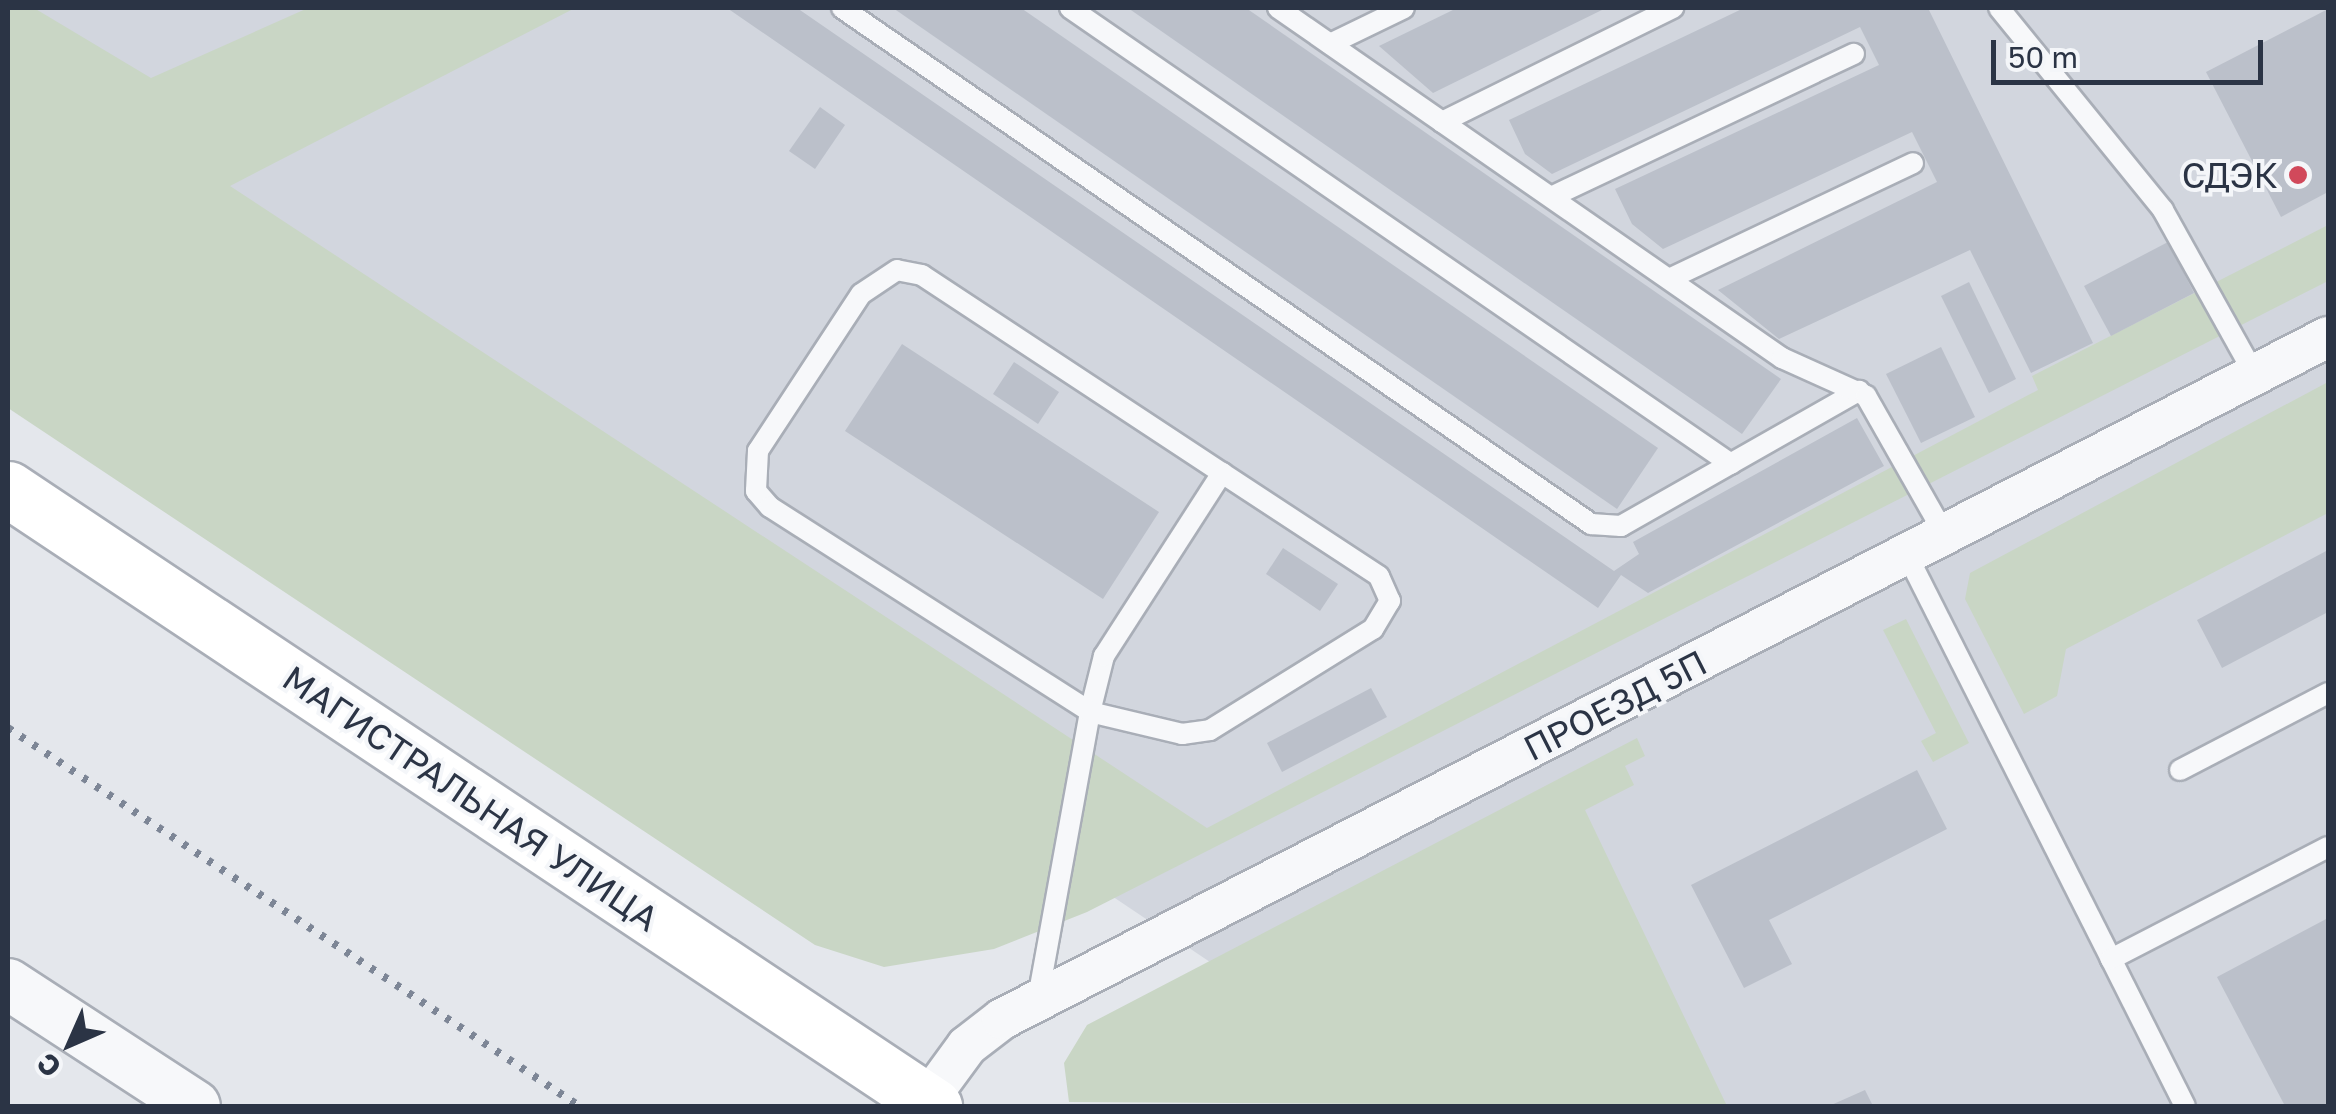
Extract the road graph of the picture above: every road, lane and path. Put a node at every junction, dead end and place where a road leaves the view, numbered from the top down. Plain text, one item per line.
1 (842, 8) edge
2 (1070, 8) edge
3 (1278, 8) edge
4 (1404, 8) edge
5 (1673, 8) edge
6 (1999, 8) edge
7 (1330, 44) junction
8 (1854, 54) dead end
9 (1442, 122) junction
10 (1914, 163) dead end
11 (1550, 197) junction
12 (1669, 280) junction
13 (2328, 337) edge
14 (2255, 375) junction
15 (1858, 391) junction
16 (1731, 464) junction
17 (1222, 474) junction
18 (8, 489) edge
19 (1945, 536) junction
20 (1907, 555) junction
21 (2328, 693) edge
22 (1090, 712) junction
23 (2180, 770) dead end
24 (2328, 847) edge
25 (2111, 959) junction
26 (8, 984) edge
27 (1038, 1000) junction
28 (930, 1104) edge
29 (195, 1106) edge
30 (2186, 1106) edge

1 - 16 lane
2 - 16 lane
3 - 7 lane
4 - 7 lane
5 - 9 lane
6 - 14 lane
7 - 9 lane
8 - 11 lane
9 - 11 lane
10 - 12 lane
11 - 12 lane
12 - 15 lane
13 - 14 street, ПРОЕЗД 5П
14 - 19 street, ПРОЕЗД 5П
15 - 16 lane
15 - 19 lane
17 - 22 lane
17 - 22 lane
17 - 22 lane
18 - 28 main road, МАГИСТРАЛЬНАЯ УЛИЦА
19 - 20 street, ПРОЕЗД 5П
20 - 25 lane
20 - 27 street, ПРОЕЗД 5П
21 - 23 lane
22 - 27 lane
24 - 25 lane
25 - 30 lane
26 - 29 street
27 - 28 street, ПРОЕЗД 5П

